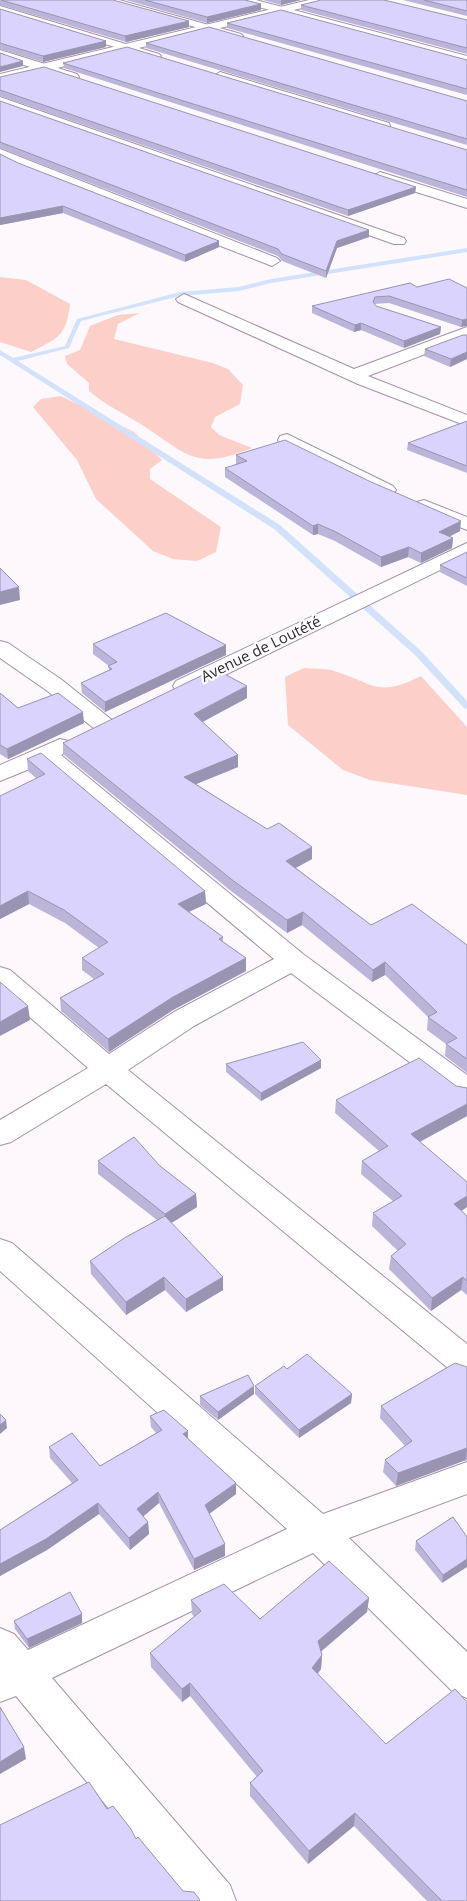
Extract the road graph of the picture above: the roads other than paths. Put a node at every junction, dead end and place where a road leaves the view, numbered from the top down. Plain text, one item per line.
1 (107, 0) edge
2 (244, 0) edge
3 (322, 0) edge
4 (0, 9) edge
5 (282, 10) junction
6 (206, 28) junction
7 (253, 41) edge
8 (127, 48) junction
9 (0, 53) edge
10 (164, 59) edge
11 (467, 60) edge
12 (42, 67) junction
13 (211, 73) edge
14 (0, 78) edge
15 (89, 82) edge
16 (0, 101) edge
17 (400, 130) edge
18 (0, 153) edge
19 (363, 170) edge
20 (467, 204) edge
21 (399, 241) dead end
22 (272, 261) dead end
23 (184, 299) dead end
24 (435, 325) edge
25 (465, 334) edge
26 (354, 375) junction
27 (467, 421) edge
28 (287, 440) edge
29 (467, 524) edge
30 (467, 549) edge
31 (0, 648) edge
32 (166, 695) edge
33 (44, 753) junction
34 (0, 774) edge
35 (293, 960) junction
36 (0, 976) edge
37 (108, 1069) junction
38 (467, 1090) edge
39 (0, 1134) edge
40 (0, 1252) edge
41 (467, 1364) edge
42 (467, 1478) edge
43 (318, 1533) junction
44 (8, 1667) edge
45 (467, 1679) edge
46 (214, 1901) edge

1 - 6 street
2 - 5 street
3 - 5 street
4 - 8 street
5 - 6 street
5 - 11 street
6 - 7 street
6 - 8 street
8 - 10 street
8 - 12 street
9 - 12 street
12 - 14 street
12 - 15 street
13 - 17 street
16 - 21 street
18 - 22 street
19 - 20 street
23 - 26 street
24 - 25 street
25 - 26 street
26 - 27 street
28 - 29 street
30 - 32 street, Avenue de Loutété
31 - 33 street
33 - 34 street
33 - 35 street
35 - 37 street
35 - 38 street
36 - 37 street
37 - 39 street
37 - 41 street
40 - 43 street
42 - 43 street
43 - 44 street
43 - 45 street
44 - 46 street

